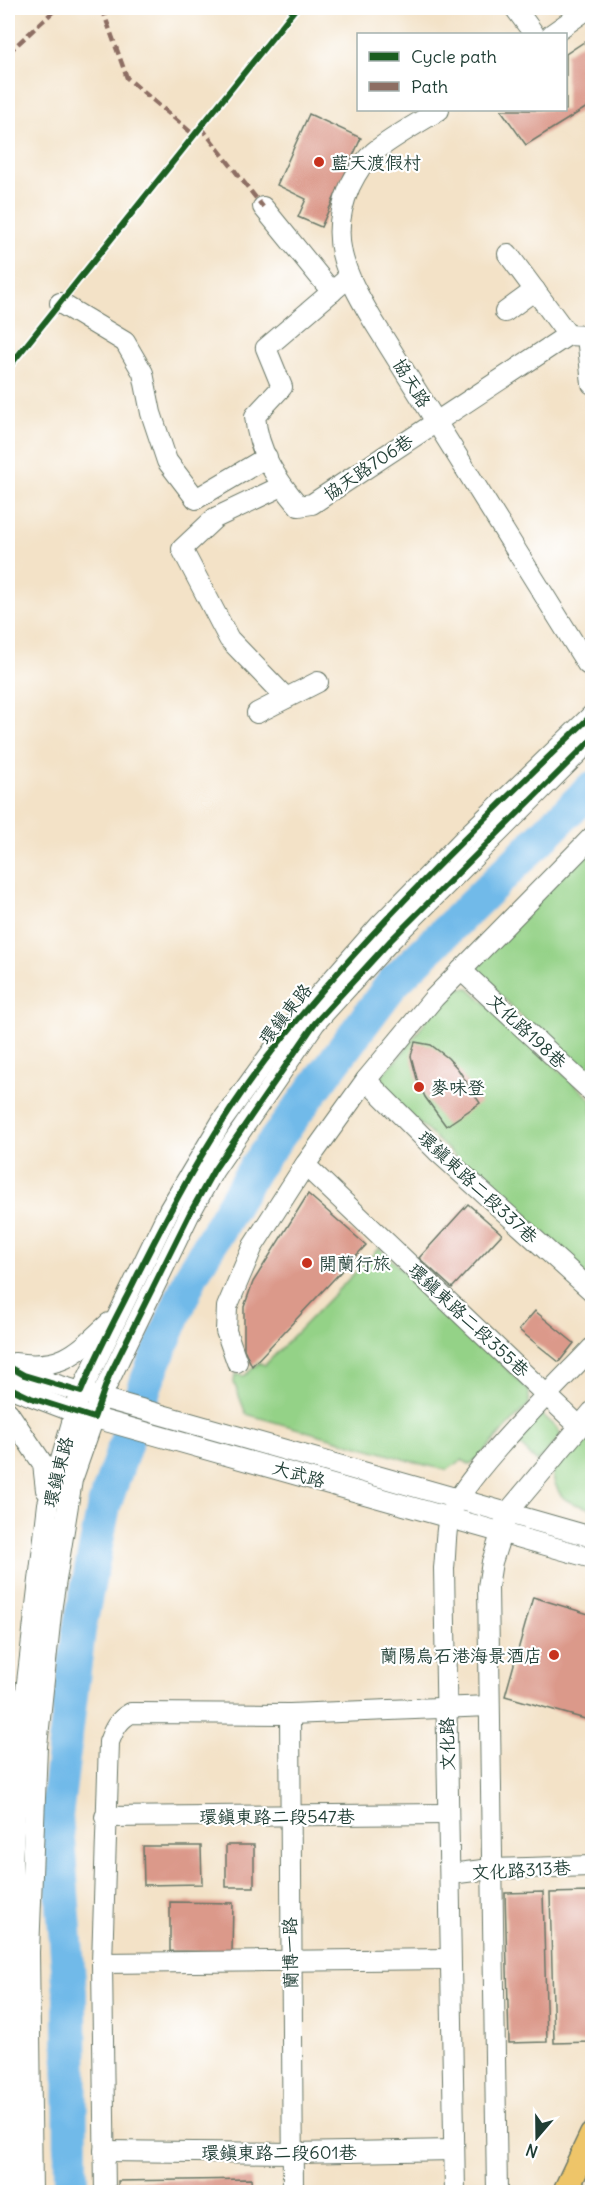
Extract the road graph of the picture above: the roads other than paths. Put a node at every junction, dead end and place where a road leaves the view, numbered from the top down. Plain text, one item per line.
1 (515, 8) edge
2 (589, 8) edge
3 (533, 33) edge
4 (553, 33) edge
5 (437, 111) edge
6 (263, 207) dead end
7 (508, 254) dead end
8 (348, 278) junction
9 (535, 290) junction
10 (332, 292) junction
11 (60, 303) dead end
12 (505, 312) dead end
13 (583, 335) edge
14 (592, 384) edge
15 (435, 422) junction
16 (267, 457) junction
17 (282, 486) junction
18 (592, 668) edge
19 (318, 682) dead end
20 (286, 698) junction
21 (257, 712) dead end
22 (592, 715) edge
23 (592, 739) edge
24 (592, 837) edge
25 (461, 970) junction
26 (366, 1080) junction
27 (592, 1092) edge
28 (305, 1165) junction
29 (592, 1291) edge
30 (117, 1315) junction
31 (592, 1348) edge
32 (8, 1362) edge
33 (237, 1362) dead end
34 (8, 1366) edge
35 (8, 1387) edge
36 (81, 1392) junction
37 (548, 1395) junction
38 (110, 1400) junction
39 (8, 1412) edge
40 (74, 1412) junction
41 (586, 1419) edge
42 (103, 1420) junction
43 (458, 1499) junction
44 (48, 1504) junction
45 (508, 1512) junction
46 (450, 1517) junction
47 (501, 1532) junction
48 (592, 1537) edge
49 (592, 1558) edge
50 (447, 1706) junction
51 (489, 1706) junction
52 (290, 1714) junction
53 (448, 1814) junction
54 (105, 1817) junction
55 (289, 1817) junction
56 (592, 1866) edge
57 (491, 1869) junction
58 (450, 1874) junction
59 (450, 1959) junction
60 (290, 1960) junction
61 (102, 1963) junction
62 (592, 2135) edge
63 (454, 2150) junction
64 (104, 2151) junction
65 (292, 2153) junction
66 (12, 2193) edge
67 (32, 2193) edge
68 (105, 2193) edge
69 (293, 2193) edge
70 (455, 2193) edge
71 (497, 2193) edge
72 (565, 2193) edge

1 - 3 street
2 - 4 street
5 - 8 street, 協天路
6 - 10 street
7 - 9 street
8 - 10 street
8 - 15 street, 協天路
9 - 12 street
9 - 13 street
10 - 16 street
11 - 16 street
13 - 14 street
13 - 15 street, 協天路706巷
15 - 17 street, 協天路706巷
15 - 18 street, 協天路
16 - 17 street
17 - 20 street
19 - 20 street
20 - 21 street
22 - 30 street, 環鎮東路
23 - 38 street, 環鎮東路
24 - 25 street
25 - 26 street
25 - 27 street, 文化路198巷
26 - 28 street
26 - 29 street, 環鎮東路二段337巷
28 - 33 street
28 - 37 street, 環鎮東路二段355巷
30 - 32 street
30 - 36 street, 環鎮東路
31 - 37 street, 文化路
34 - 36 street, 大武路
35 - 40 street, 大武路
36 - 38 street, 大武路
36 - 40 street, 環鎮東路
37 - 41 street, 環鎮東路二段355巷
37 - 43 street, 文化路
38 - 42 street, 環鎮東路
38 - 43 street, 大武路
39 - 44 street
40 - 42 street, 大武路
40 - 44 street, 環鎮東路
41 - 45 street
42 - 46 street, 大武路
42 - 67 street, 環鎮東路
43 - 45 street, 大武路
43 - 46 street, 文化路
44 - 66 street, 環鎮東路
45 - 47 street
45 - 48 street, 大武路
46 - 47 street, 大武路
46 - 50 street, 文化路
47 - 49 street, 大武路
47 - 51 street
50 - 51 street
50 - 52 street
50 - 53 street, 文化路
51 - 57 street
52 - 54 street
52 - 55 street, 蘭博一路
53 - 55 street, 環鎮東路二段547巷
53 - 58 street, 文化路
54 - 55 street, 環鎮東路二段547巷
54 - 61 street
55 - 60 street, 蘭博一路
56 - 57 street, 文化路313巷
57 - 58 street, 文化路313巷
57 - 71 street
58 - 59 street, 文化路
59 - 60 street
59 - 63 street, 文化路
60 - 61 street
60 - 65 street, 蘭博一路
61 - 64 street
62 - 72 main road
63 - 65 street, 環鎮東路二段601巷
63 - 70 street, 文化路
64 - 65 street, 環鎮東路二段601巷
64 - 68 street
65 - 69 street, 蘭博一路

